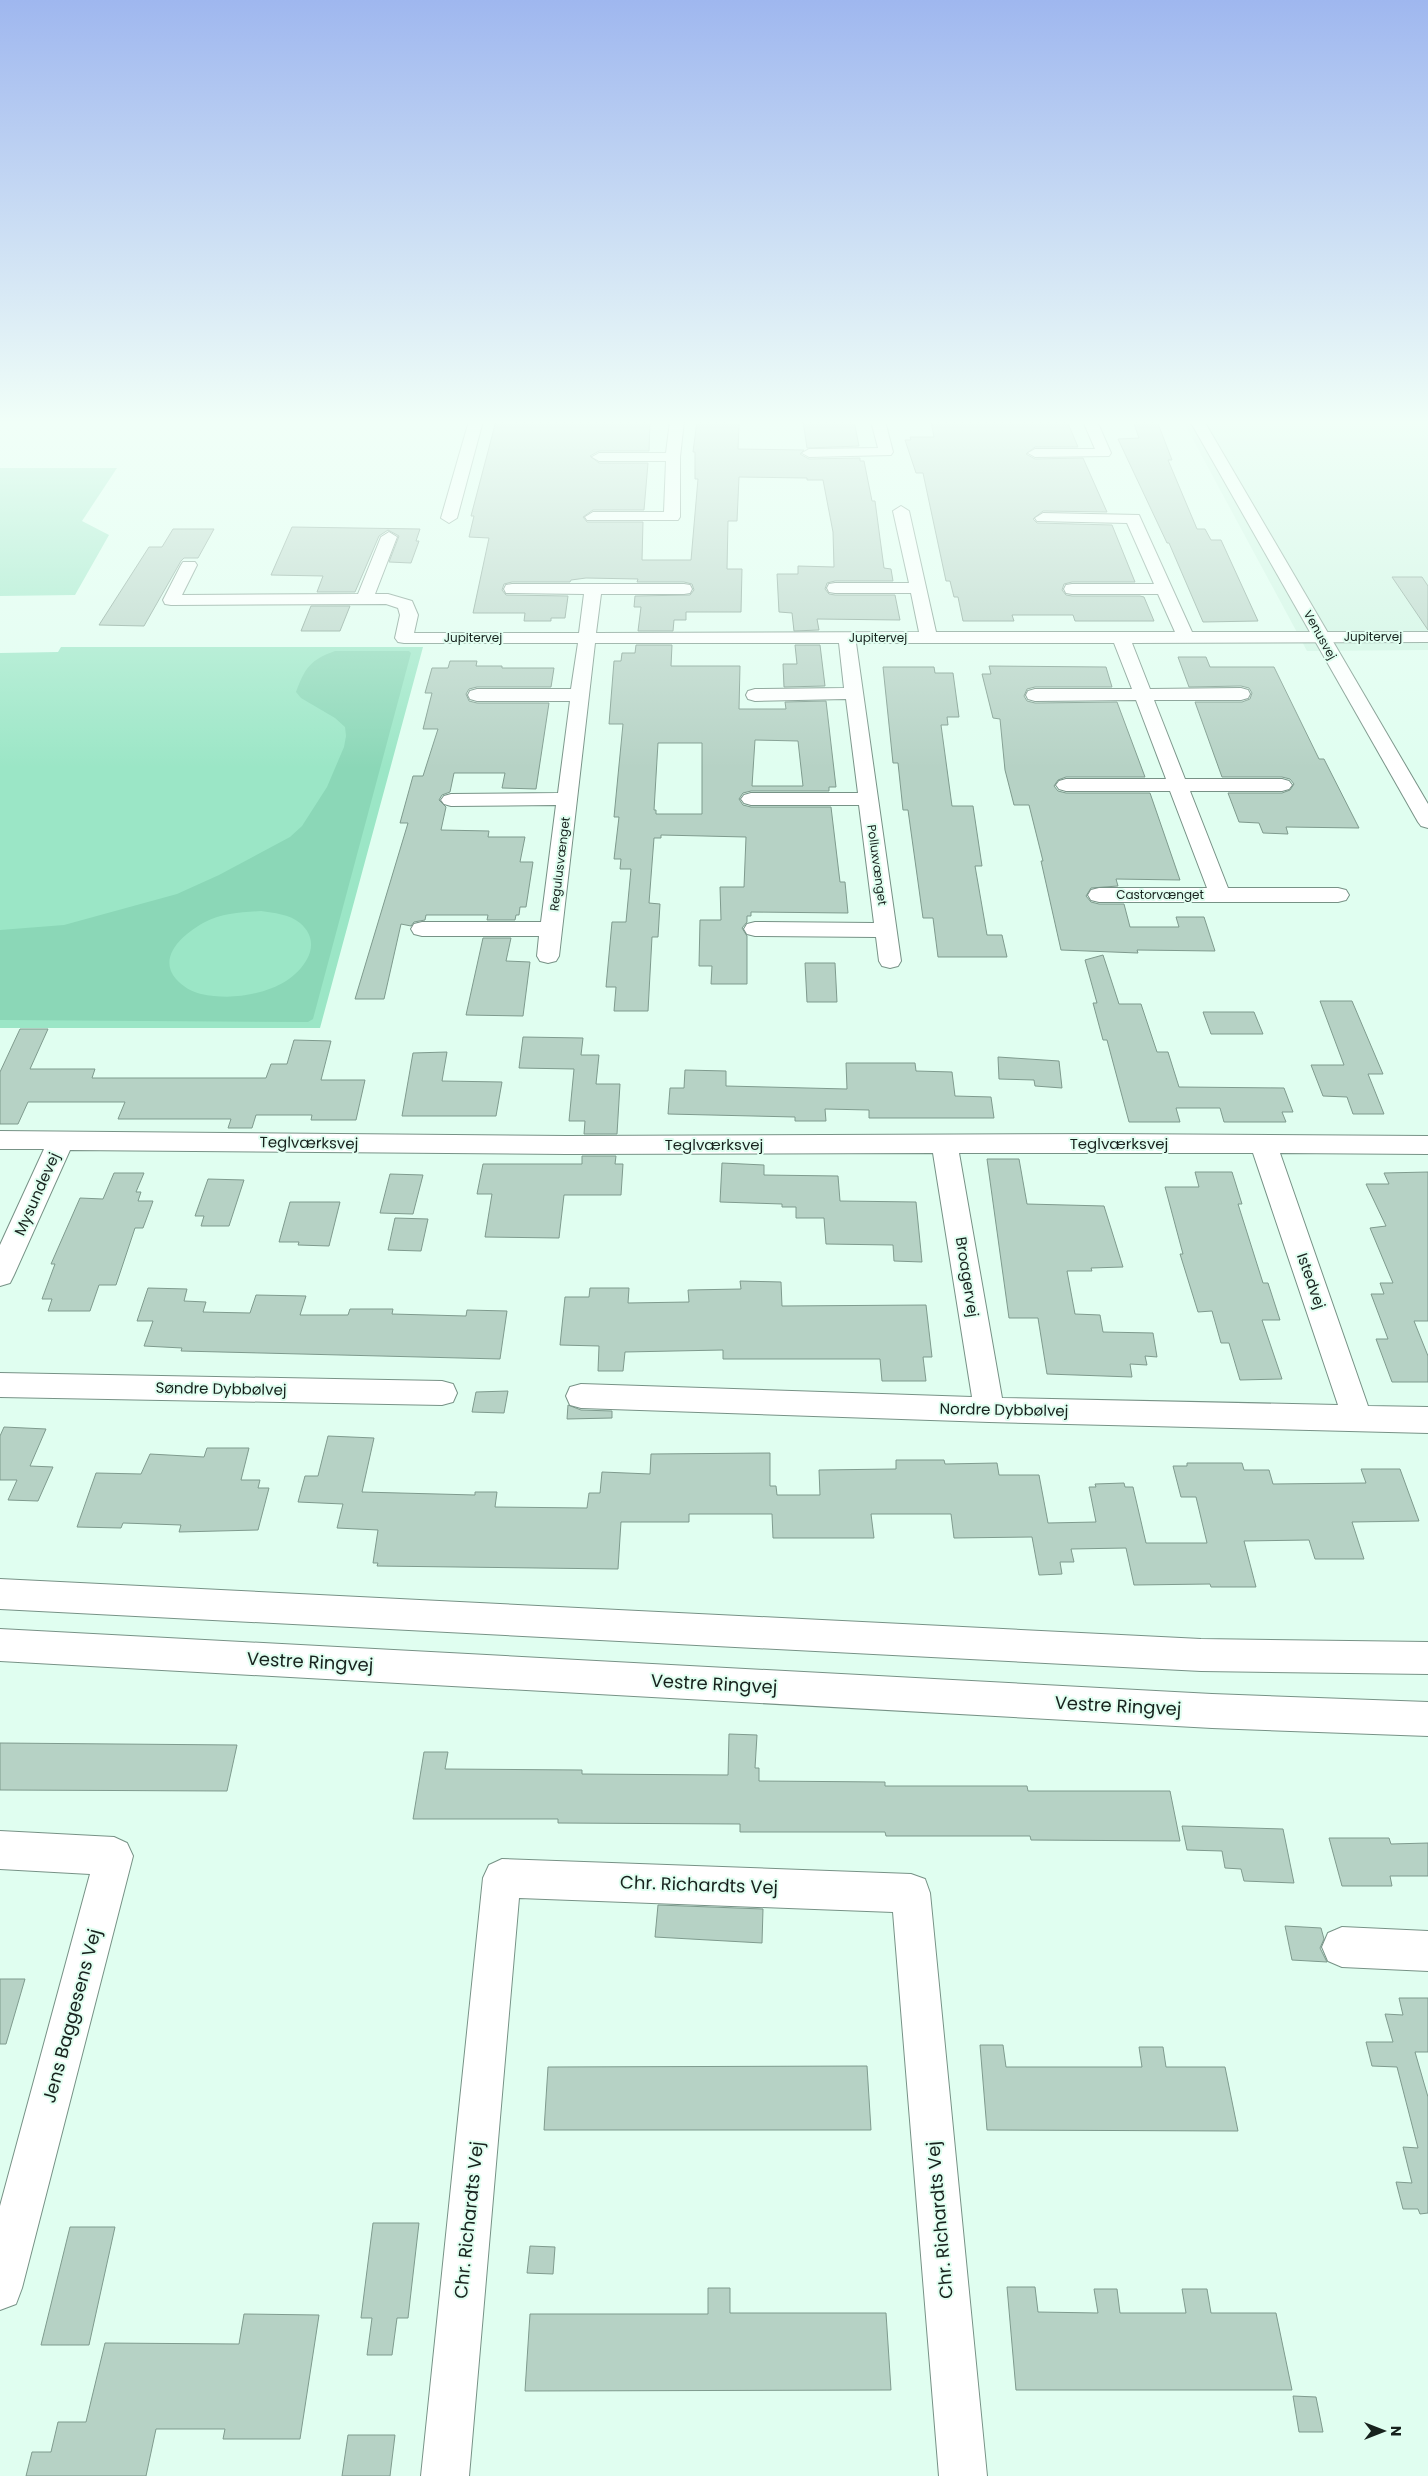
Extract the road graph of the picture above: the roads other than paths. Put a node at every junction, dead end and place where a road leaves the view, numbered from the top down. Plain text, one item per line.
1 (389, 537) dead end
2 (907, 537) edge
3 (1141, 537) edge
4 (1264, 537) edge
5 (189, 565) dead end
6 (835, 588) dead end
7 (918, 588) junction
8 (512, 589) dead end
9 (593, 589) junction
10 (684, 589) dead end
11 (1072, 589) dead end
12 (1165, 589) junction
13 (365, 598) junction
14 (588, 637) junction
15 (1121, 637) junction
16 (1186, 637) junction
17 (1321, 637) junction
18 (1428, 637) edge
19 (847, 638) junction
20 (930, 638) junction
21 (855, 693) junction
22 (1035, 694) dead end
23 (1143, 694) junction
24 (1241, 694) dead end
25 (477, 695) dead end
26 (581, 695) junction
27 (755, 695) dead end
28 (1066, 785) dead end
29 (1178, 785) junction
30 (1282, 785) dead end
31 (568, 799) junction
32 (750, 799) dead end
33 (869, 799) junction
34 (451, 800) dead end
35 (1428, 822) edge
36 (1099, 895) dead end
37 (1220, 895) junction
38 (1338, 895) dead end
39 (422, 929) dead end
40 (552, 929) junction
41 (755, 929) dead end
42 (886, 930) junction
43 (548, 956) dead end
44 (890, 961) dead end
45 (0, 1140) edge
46 (61, 1141) junction
47 (945, 1145) junction
48 (1428, 1145) edge
49 (1264, 1146) junction
50 (0, 1275) edge
51 (0, 1385) edge
52 (442, 1393) dead end
53 (581, 1396) dead end
54 (989, 1410) junction
55 (1358, 1417) junction
56 (1428, 1420) edge
57 (0, 1594) edge
58 (0, 1645) edge
59 (1428, 1658) edge
60 (1428, 1719) edge
61 (0, 1850) edge
62 (1342, 1947) dead end
63 (1428, 1951) edge
64 (0, 2288) edge
65 (445, 2476) edge
66 (963, 2476) edge

1 - 13 street
2 - 7 street
3 - 12 street
4 - 17 street, Venusvej
5 - 13 street, Jupitervej
6 - 7 street
7 - 20 street
8 - 9 street
9 - 10 street
9 - 14 street, Regulusvænget
11 - 12 street
12 - 16 street
13 - 14 street, Jupitervej
14 - 19 street, Jupitervej
14 - 26 street, Regulusvænget
15 - 16 street, Jupitervej
15 - 20 street, Jupitervej
15 - 23 street, Castorvænget
16 - 17 street, Jupitervej
17 - 18 street, Jupitervej
17 - 35 street, Venusvej
19 - 20 street, Jupitervej
19 - 21 street, Polluxvænget
21 - 27 street
21 - 33 street, Polluxvænget
22 - 23 street
23 - 24 street
23 - 29 street, Castorvænget
25 - 26 street
26 - 31 street, Regulusvænget
28 - 29 street
29 - 30 street
29 - 37 street, Castorvænget
31 - 34 street, Regulusvænget
31 - 40 street, Regulusvænget
32 - 33 street
33 - 42 street, Polluxvænget
36 - 37 street, Castorvænget
37 - 38 street, Castorvænget
39 - 40 street, Regulusvænget
40 - 43 street, Regulusvænget
41 - 42 street
42 - 44 street, Polluxvænget
45 - 46 street, Teglværksvej
46 - 47 street, Teglværksvej
46 - 50 street, Mysundevej
47 - 49 street, Teglværksvej
47 - 54 street, Broagervej
48 - 49 street, Teglværksvej
49 - 55 street, Istedvej
51 - 52 street, Søndre Dybbølvej
53 - 54 street, Nordre Dybbølvej
54 - 55 street, Nordre Dybbølvej
55 - 56 street, Nordre Dybbølvej
57 - 59 street
58 - 60 street, Vestre Ringvej
61 - 64 street, Jens Baggesens Vej
62 - 63 street
65 - 66 street, Chr. Richardts Vej

